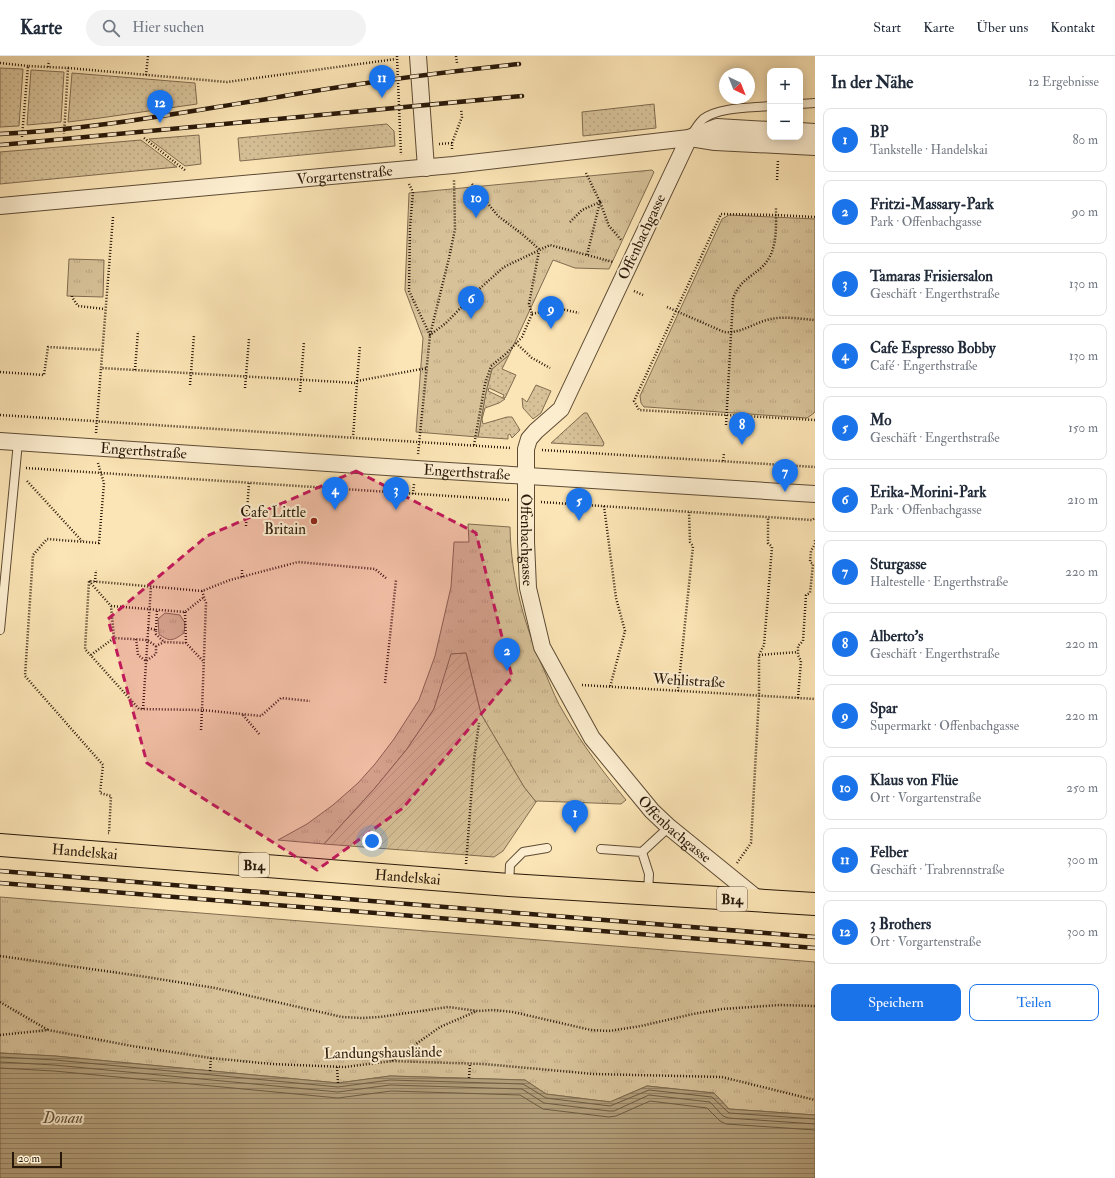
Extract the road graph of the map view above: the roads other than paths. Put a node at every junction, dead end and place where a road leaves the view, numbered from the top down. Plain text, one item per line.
1 (418, 56) edge
2 (815, 103) edge
3 (803, 104) edge
4 (767, 106) edge
5 (767, 130) edge
6 (803, 131) edge
7 (815, 132) edge
8 (689, 138) junction
9 (815, 147) edge
10 (426, 168) junction
11 (0, 206) edge
12 (0, 441) edge
13 (18, 442) junction
14 (527, 476) junction
15 (815, 494) edge
16 (0, 630) edge
17 (669, 827) junction
18 (0, 845) edge
19 (547, 848) dead end
20 (601, 849) dead end
21 (642, 852) junction
22 (509, 885) junction
23 (648, 895) junction
24 (759, 900) junction
25 (815, 904) edge

1 - 10 street
2 - 3 lane
4 - 8 lane
5 - 8 street, Vorgartenstraße
6 - 7 street
8 - 9 street, Vorgartenstraße
8 - 10 street, Vorgartenstraße
8 - 14 street, Offenbachgasse
10 - 11 street, Vorgartenstraße
12 - 13 street, Engerthstraße
13 - 14 street, Engerthstraße
13 - 16 lane
14 - 15 street, Engerthstraße
14 - 17 street, Offenbachgasse
17 - 21 lane
17 - 24 street, Offenbachgasse
18 - 22 main road, Handelskai / B14
19 - 22 lane
20 - 21 lane
21 - 23 lane
22 - 23 main road, Handelskai / B14
23 - 24 main road, Handelskai / B14
24 - 25 main road, Handelskai / B14

